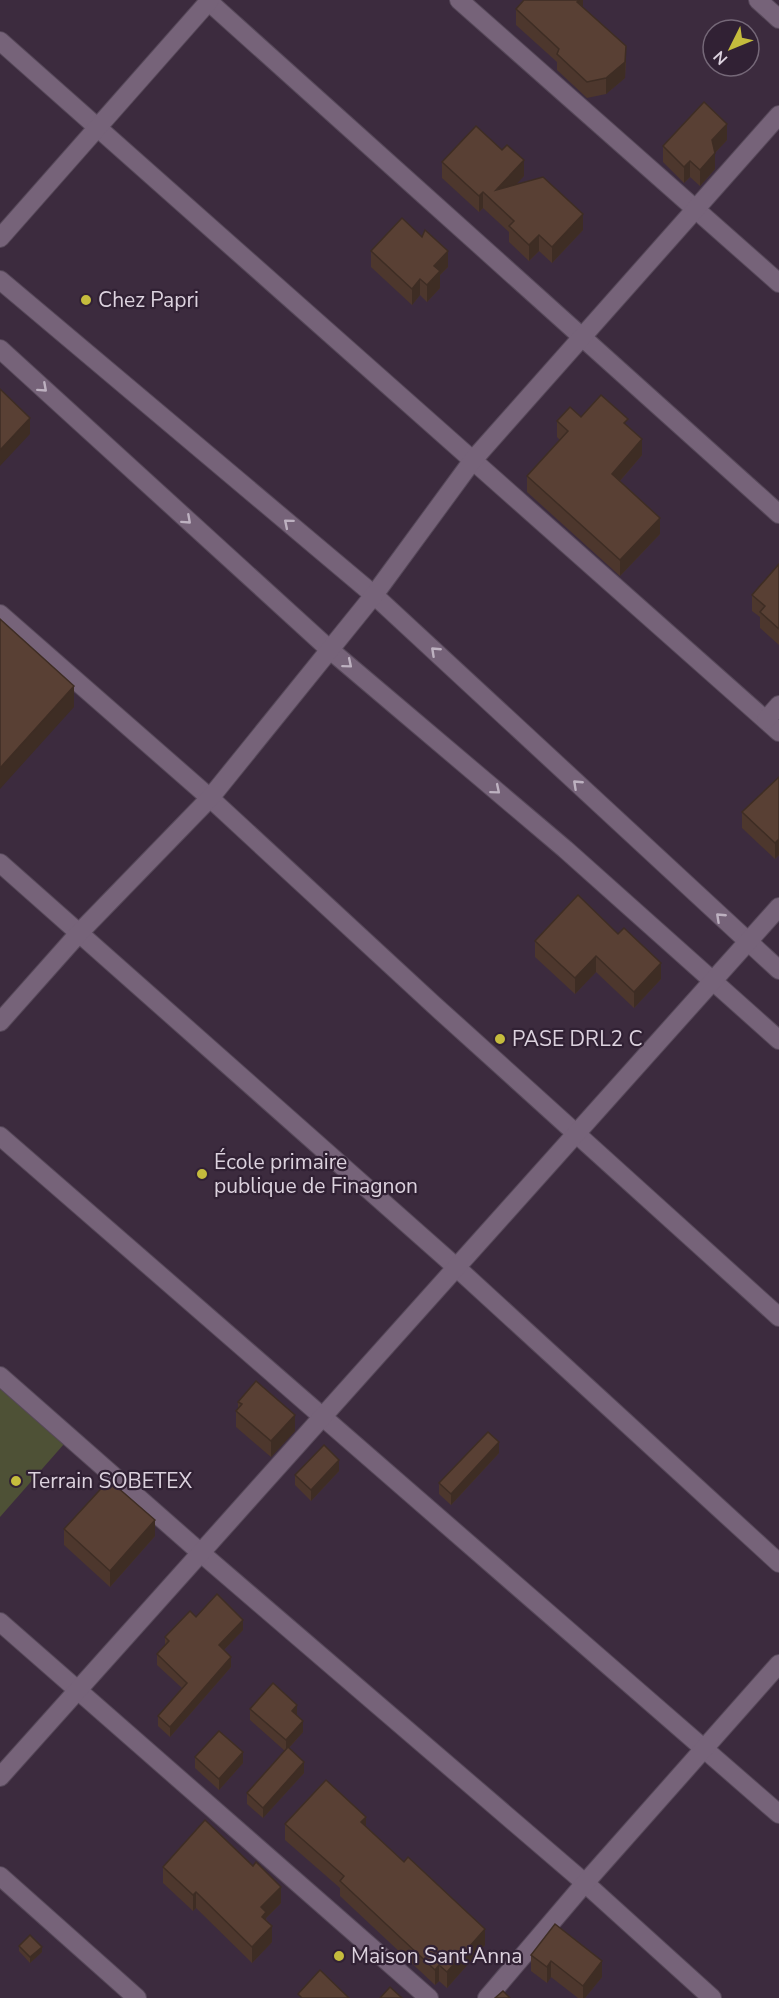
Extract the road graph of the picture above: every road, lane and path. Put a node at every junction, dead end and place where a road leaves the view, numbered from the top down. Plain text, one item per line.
1 (209, 0) edge
2 (459, 0) edge
3 (758, 0) edge
4 (779, 19) edge
5 (0, 41) edge
6 (779, 115) edge
7 (98, 128) junction
8 (696, 209) junction
9 (0, 238) edge
10 (0, 280) edge
11 (779, 283) edge
12 (582, 337) junction
13 (0, 349) edge
14 (473, 460) junction
15 (779, 514) edge
16 (374, 595) junction
17 (0, 614) edge
18 (329, 648) junction
19 (779, 705) edge
20 (772, 726) edge
21 (210, 798) junction
22 (0, 863) edge
23 (779, 907) edge
24 (80, 932) junction
25 (747, 942) junction
26 (779, 970) edge
27 (713, 981) junction
28 (0, 1022) edge
29 (779, 1041) edge
30 (577, 1133) junction
31 (0, 1136) edge
32 (456, 1267) junction
33 (779, 1317) edge
34 (0, 1376) edge
35 (323, 1417) junction
36 (201, 1553) junction
37 (779, 1563) edge
38 (0, 1622) edge
39 (779, 1664) edge
40 (78, 1690) junction
41 (705, 1749) junction
42 (0, 1777) edge
43 (779, 1814) edge
44 (0, 1876) edge
45 (585, 1883) junction
46 (137, 1998) edge
47 (429, 1998) edge
48 (487, 1998) edge
49 (712, 1998) edge

1 - 7 street
1 - 12 street
2 - 8 street
3 - 4 street
5 - 7 street
6 - 8 street
7 - 9 street
7 - 14 street
8 - 11 street
8 - 12 street
16 -> 10 street
12 - 14 street
12 - 15 street
13 -> 18 street
14 - 16 street
14 - 20 street
16 - 18 street
25 -> 16 street
17 - 21 street
18 - 21 street
18 -> 27 street
19 - 20 street
21 - 24 street
21 - 30 street
22 - 24 street
23 - 25 street
24 - 28 street
24 - 32 street
25 - 26 street
25 - 27 street
27 - 29 street
27 - 30 street
30 - 32 street
30 - 33 street
31 - 35 street
32 - 35 street
32 - 37 street
34 - 36 street
35 - 36 street
35 - 41 street
36 - 40 street
36 - 45 street
38 - 40 street
39 - 41 street
40 - 42 street
40 - 47 street
41 - 43 street
41 - 45 street
44 - 46 street
45 - 48 street
45 - 49 street

